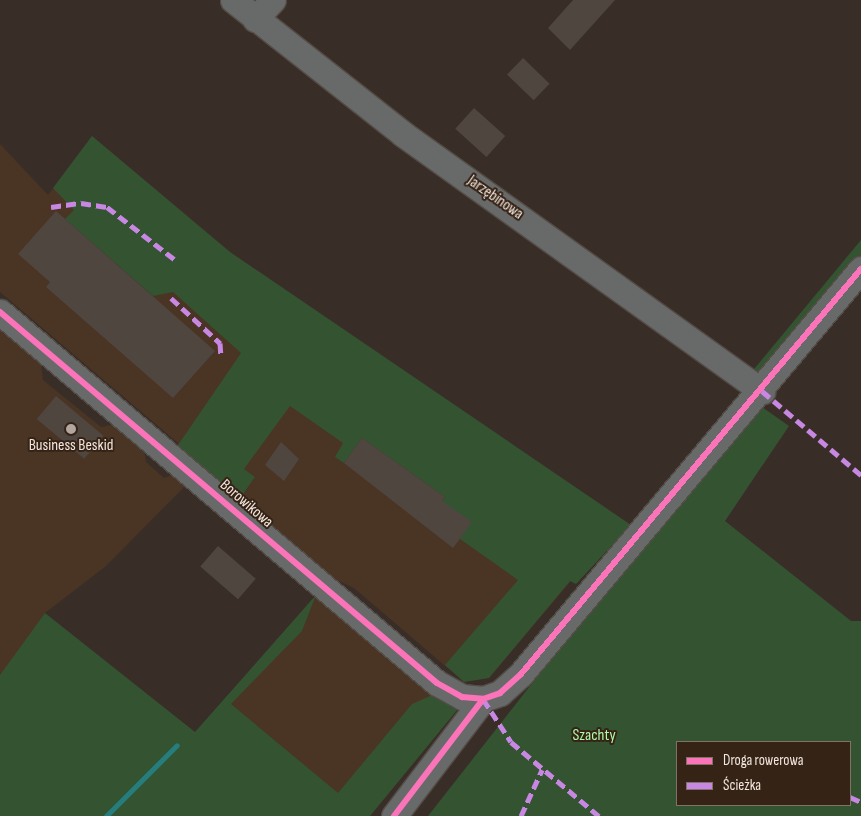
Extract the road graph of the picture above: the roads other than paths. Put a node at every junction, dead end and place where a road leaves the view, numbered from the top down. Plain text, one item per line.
1 (233, 0) edge
2 (273, 0) edge
3 (255, 19) junction
4 (861, 269) edge
5 (0, 312) edge
6 (762, 390) junction
7 (483, 699) junction
8 (394, 816) edge

1 - 3 street, Jarzębinowa
2 - 3 street
3 - 6 street, Jarzębinowa
4 - 6 street
5 - 7 street, Borowikowa
6 - 7 street
7 - 8 street

